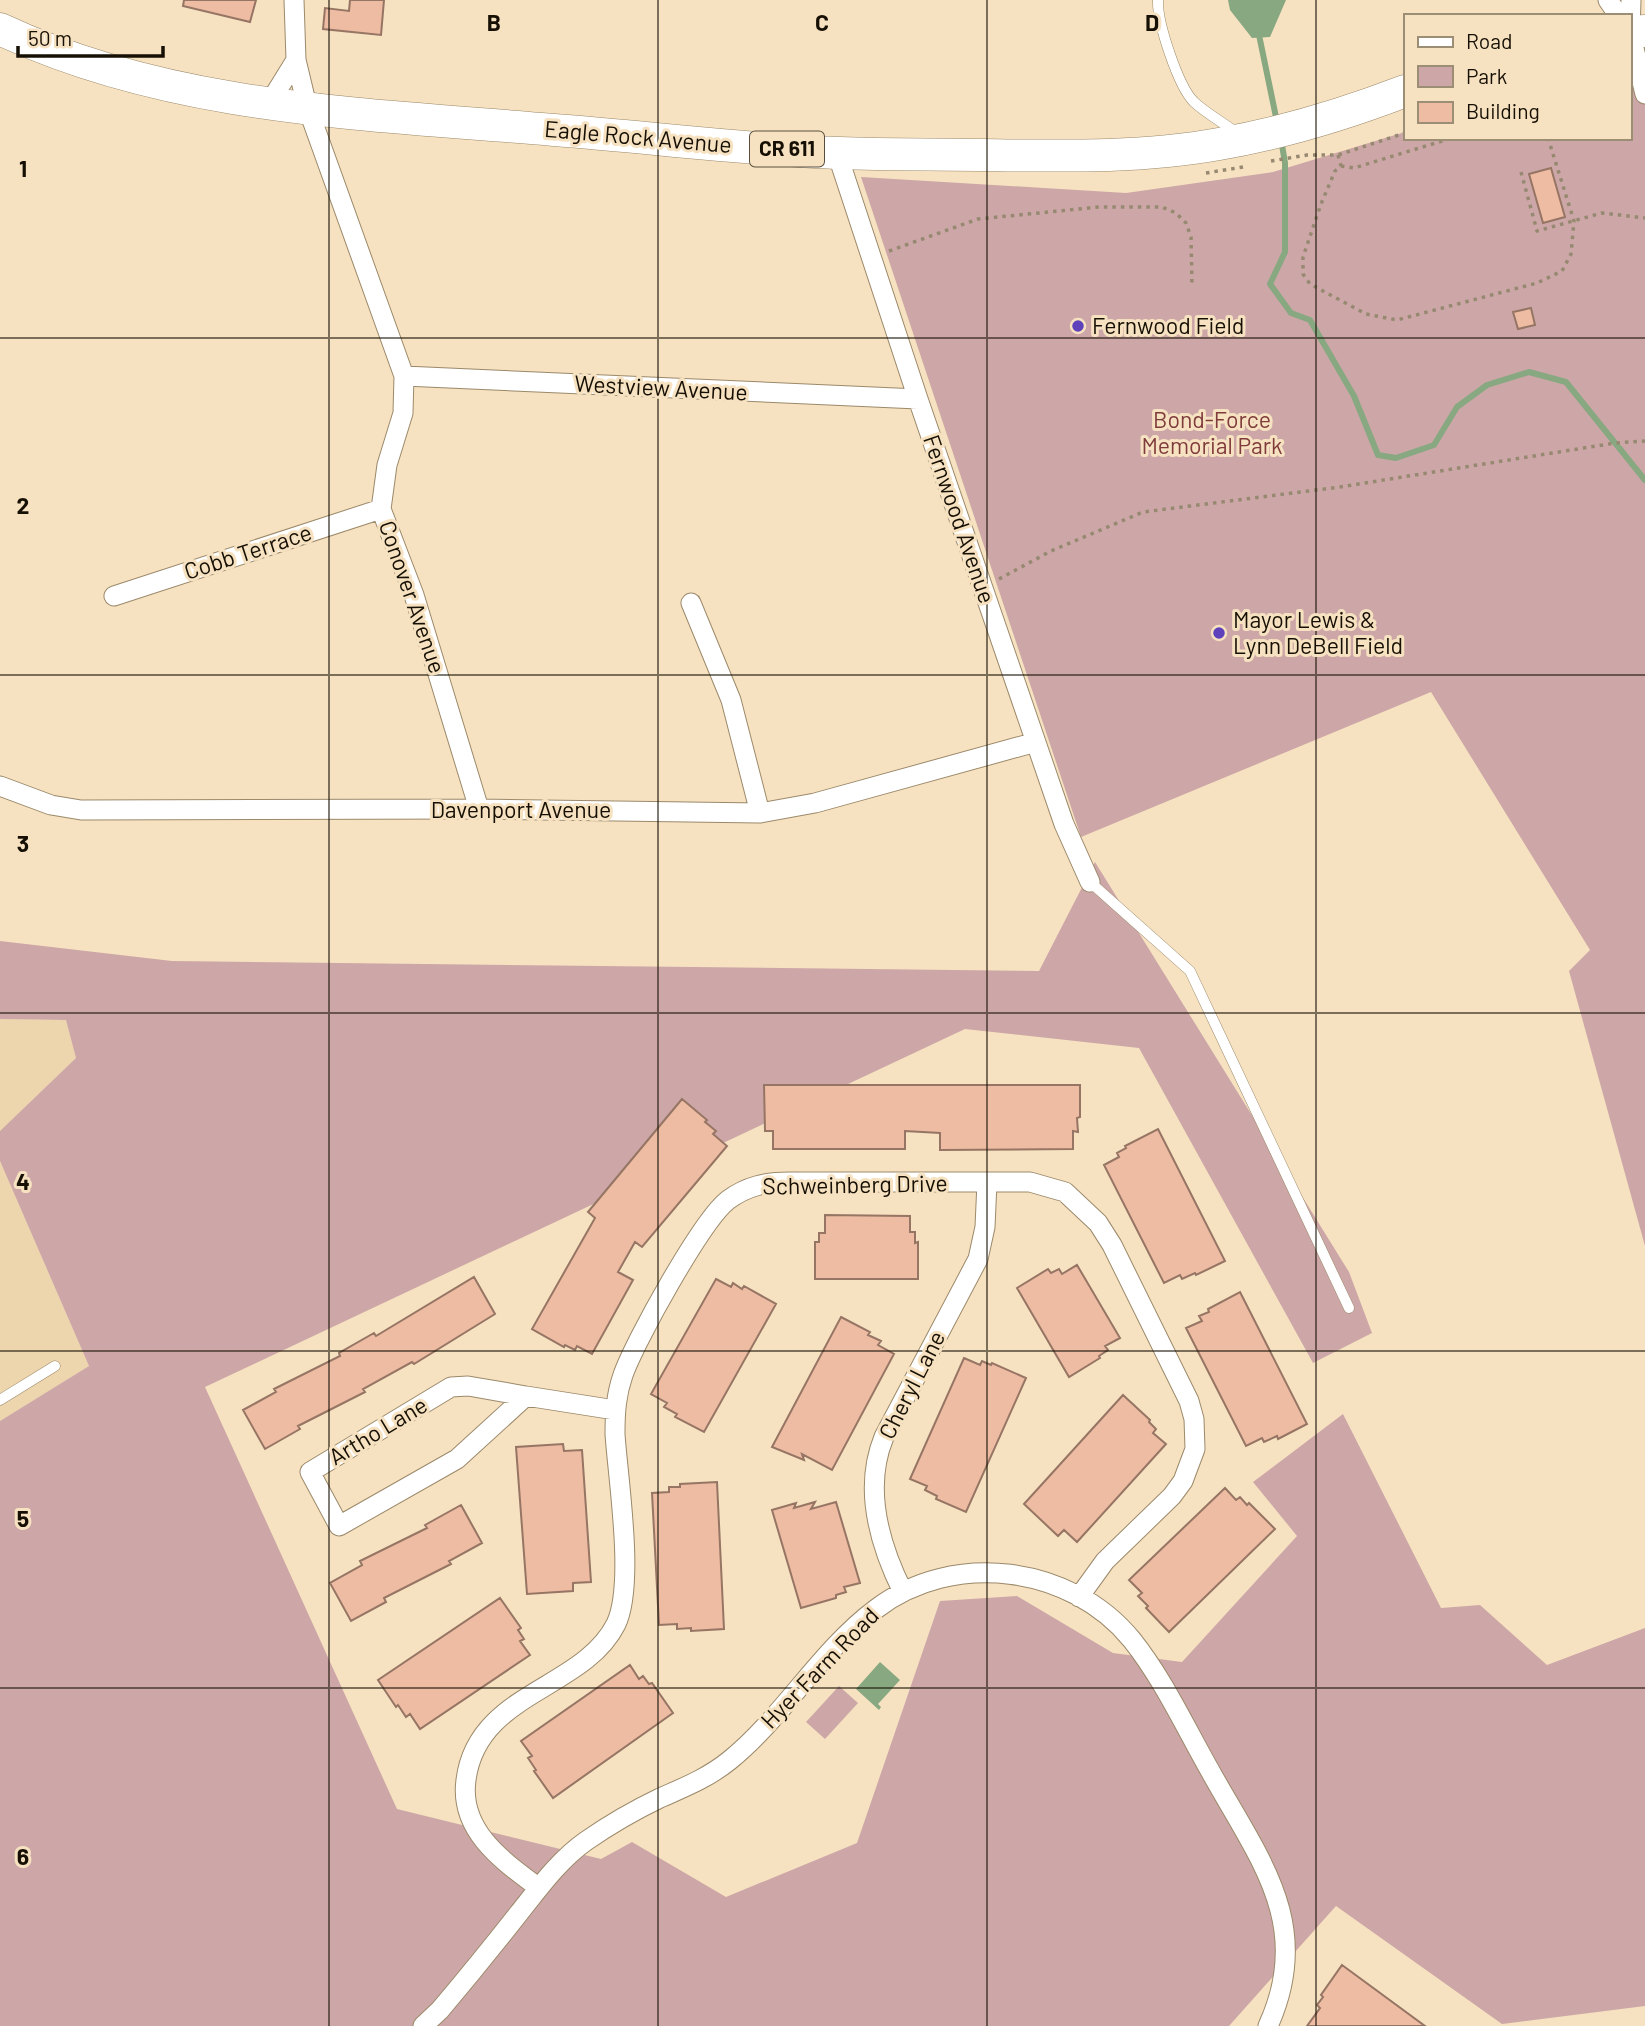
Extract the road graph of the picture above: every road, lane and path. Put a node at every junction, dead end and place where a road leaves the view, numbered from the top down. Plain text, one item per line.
1 (294, 0) edge
2 (1158, 0) edge
3 (1608, 0) edge
4 (1631, 0) edge
5 (1620, 14) edge
6 (1631, 28) edge
7 (0, 29) edge
8 (296, 60) junction
9 (1404, 91) edge
10 (1645, 94) edge
11 (270, 102) junction
12 (307, 106) junction
13 (1404, 133) edge
14 (1445, 140) edge
15 (1549, 140) edge
16 (1269, 150) junction
17 (837, 153) junction
18 (1338, 155) junction
19 (1341, 166) junction
20 (1521, 172) dead end
21 (1193, 174) dead end
22 (1645, 218) edge
23 (1574, 221) junction
24 (877, 255) dead end
25 (1192, 285) dead end
26 (404, 376) junction
27 (918, 399) junction
28 (1645, 441) edge
29 (382, 509) junction
30 (989, 583) dead end
31 (114, 596) dead end
32 (691, 603) dead end
33 (1036, 742) junction
34 (0, 786) edge
35 (479, 809) junction
36 (760, 813) junction
37 (1090, 882) joint
38 (987, 1182) junction
39 (1349, 1308) dead end
40 (55, 1366) dead end
41 (526, 1396) junction
42 (0, 1400) edge
43 (615, 1410) junction
44 (903, 1591) junction
45 (1079, 1597) junction
46 (539, 1888) junction
47 (423, 2026) edge
48 (1268, 2026) edge

1 - 8 street, Conover Avenue
2 - 16 lane
3 - 5 street
4 - 6 street
6 - 10 street
7 - 11 main road, Eagle Rock Avenue / CR 611
8 - 11 street
8 - 12 street, Conover Avenue
9 - 16 main road, Eagle Rock Avenue / CR 611
11 - 12 main road, Eagle Rock Avenue / CR 611
12 - 17 main road, Eagle Rock Avenue / CR 611
12 - 26 street, Conover Avenue
13 - 18 path
14 - 19 path
15 - 23 path
16 - 17 main road, Eagle Rock Avenue / CR 611
16 - 18 path
16 - 21 path
17 - 27 street, Fernwood Avenue
18 - 19 path
19 - 23 path
20 - 23 path
22 - 23 path
24 - 25 path
26 - 27 street, Westview Avenue
26 - 29 street, Conover Avenue
27 - 33 street, Fernwood Avenue
28 - 30 path
29 - 31 street, Cobb Terrace
29 - 35 street, Conover Avenue
32 - 36 street
33 - 36 street, Davenport Avenue
33 - 37 street, Fernwood Avenue
34 - 35 street, Davenport Avenue
35 - 36 street, Davenport Avenue
37 - 39 lane
38 - 43 street, Schweinberg Drive
38 - 44 street, Cheryl Lane
38 - 45 street, Schweinberg Drive
40 - 42 lane
41 - 41 street, Artho Lane
41 - 43 street, Artho Lane
43 - 46 street, Schweinberg Drive
44 - 45 street, Hyer Farm Road
44 - 46 street, Hyer Farm Road
45 - 48 street, Hyer Farm Road
46 - 47 street, Hyer Farm Road

